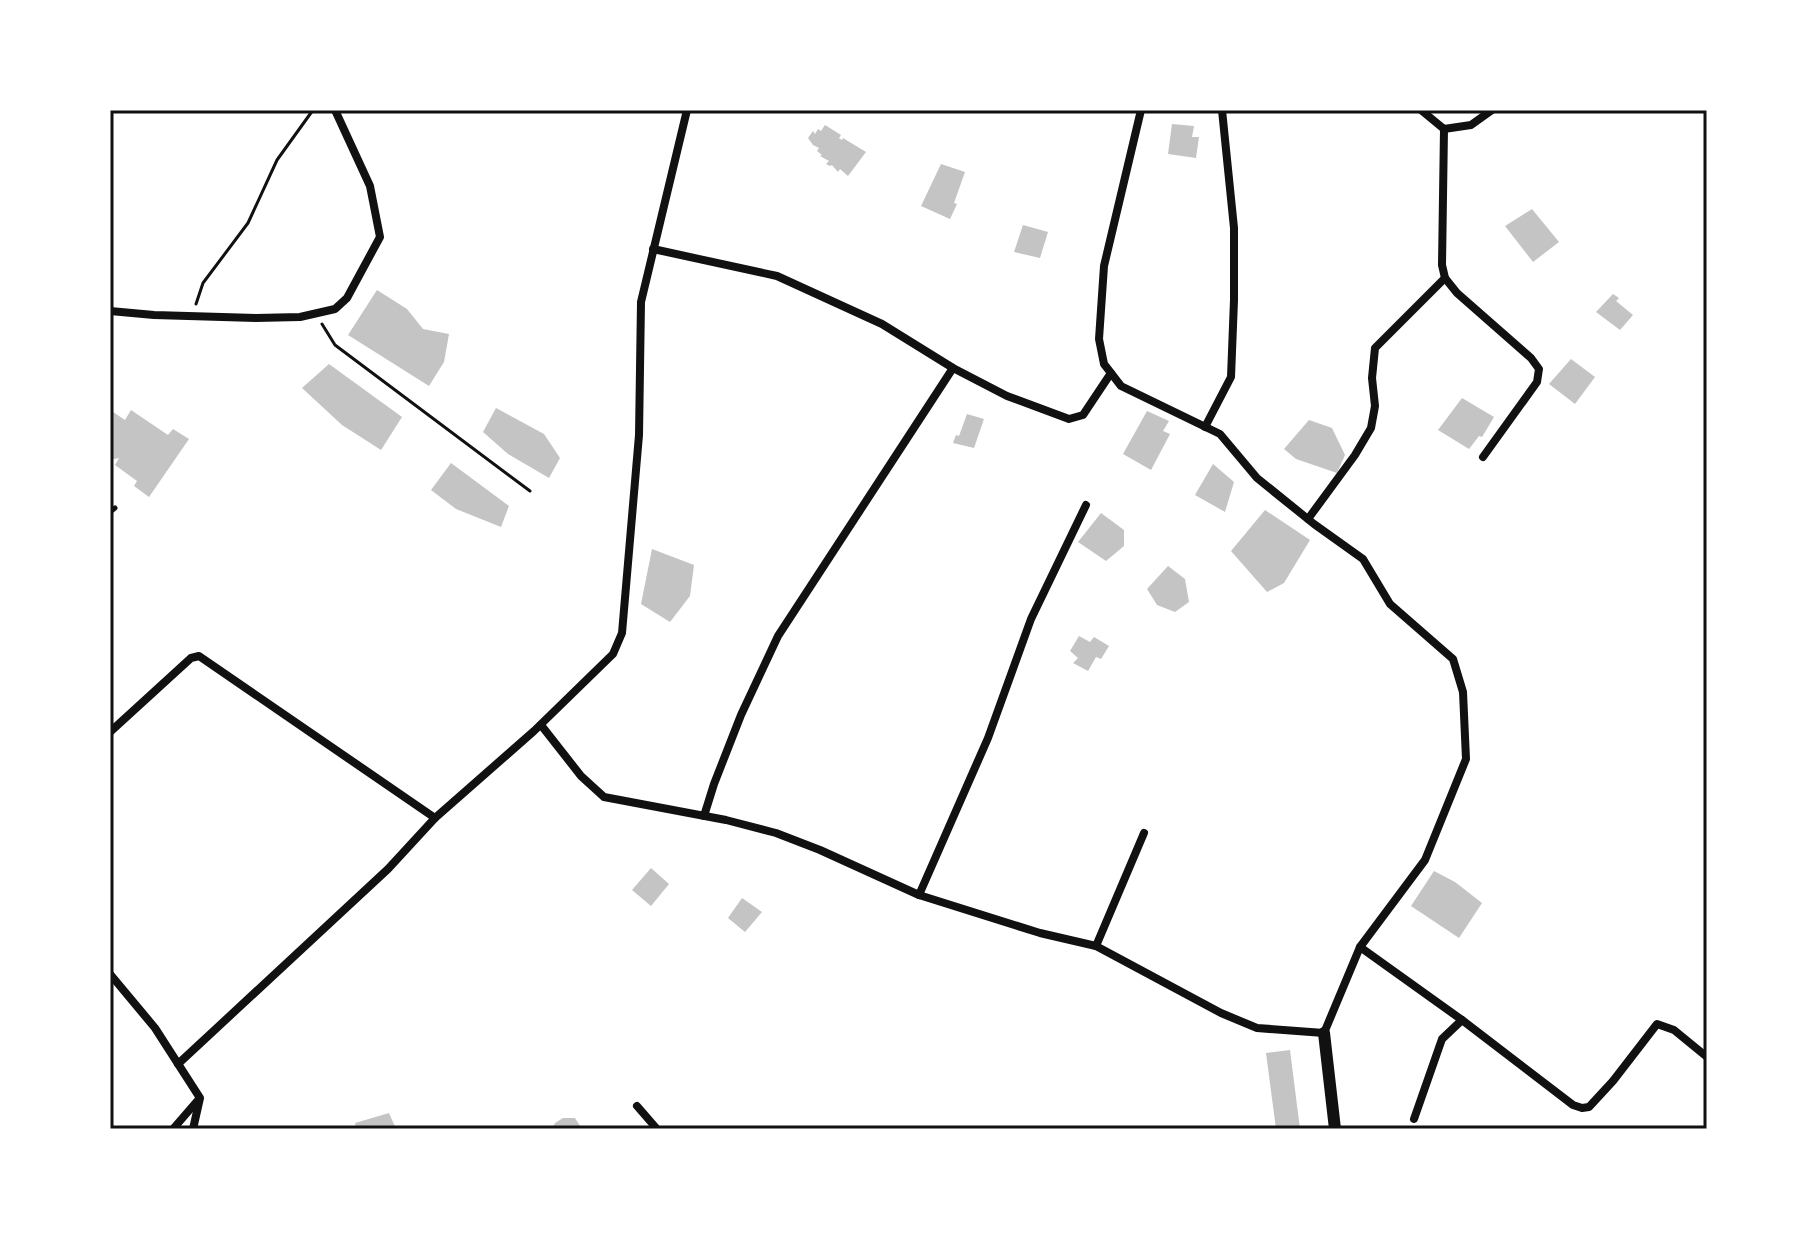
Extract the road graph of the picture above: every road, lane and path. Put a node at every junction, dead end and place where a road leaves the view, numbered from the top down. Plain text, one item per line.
1 (313, 110) edge
2 (335, 110) edge
3 (687, 110) edge
4 (1141, 110) edge
5 (1222, 110) edge
6 (1421, 110) edge
7 (1492, 110) edge
8 (1444, 129) junction
9 (653, 249) junction
10 (1445, 278) junction
11 (110, 311) edge
12 (316, 314) junction
13 (204, 316) junction
14 (953, 368) junction
15 (1111, 373) junction
16 (1205, 427) junction
17 (1483, 457) dead end
18 (530, 491) dead end
19 (1086, 505) dead end
20 (1308, 519) junction
21 (541, 725) junction
22 (110, 732) edge
23 (704, 816) junction
24 (435, 818) junction
25 (1144, 833) dead end
26 (919, 895) junction
27 (1096, 946) junction
28 (1360, 947) junction
29 (110, 974) edge
30 (1462, 1020) junction
31 (1324, 1033) junction
32 (1707, 1057) edge
33 (178, 1064) junction
34 (200, 1098) junction
35 (637, 1106) dead end
36 (1414, 1119) dead end
37 (173, 1129) edge
38 (193, 1129) edge
39 (657, 1129) edge
40 (1335, 1129) edge

1 - 13 path
2 - 12 street
3 - 9 street
4 - 15 street
5 - 16 street
6 - 8 street
7 - 8 street
8 - 10 street
9 - 14 street
9 - 21 street
10 - 17 street
10 - 20 street
11 - 13 street
12 - 13 street
12 - 18 path
14 - 15 street
14 - 23 street
15 - 16 street
16 - 20 street
19 - 26 street
20 - 28 street
21 - 23 street
21 - 24 street
22 - 24 street
23 - 26 street
24 - 33 street
25 - 27 street
26 - 27 street
27 - 31 street
28 - 30 street
28 - 31 street
29 - 33 street
30 - 32 street
30 - 36 street
31 - 40 street
33 - 34 street
34 - 37 street
34 - 38 street
35 - 39 street

